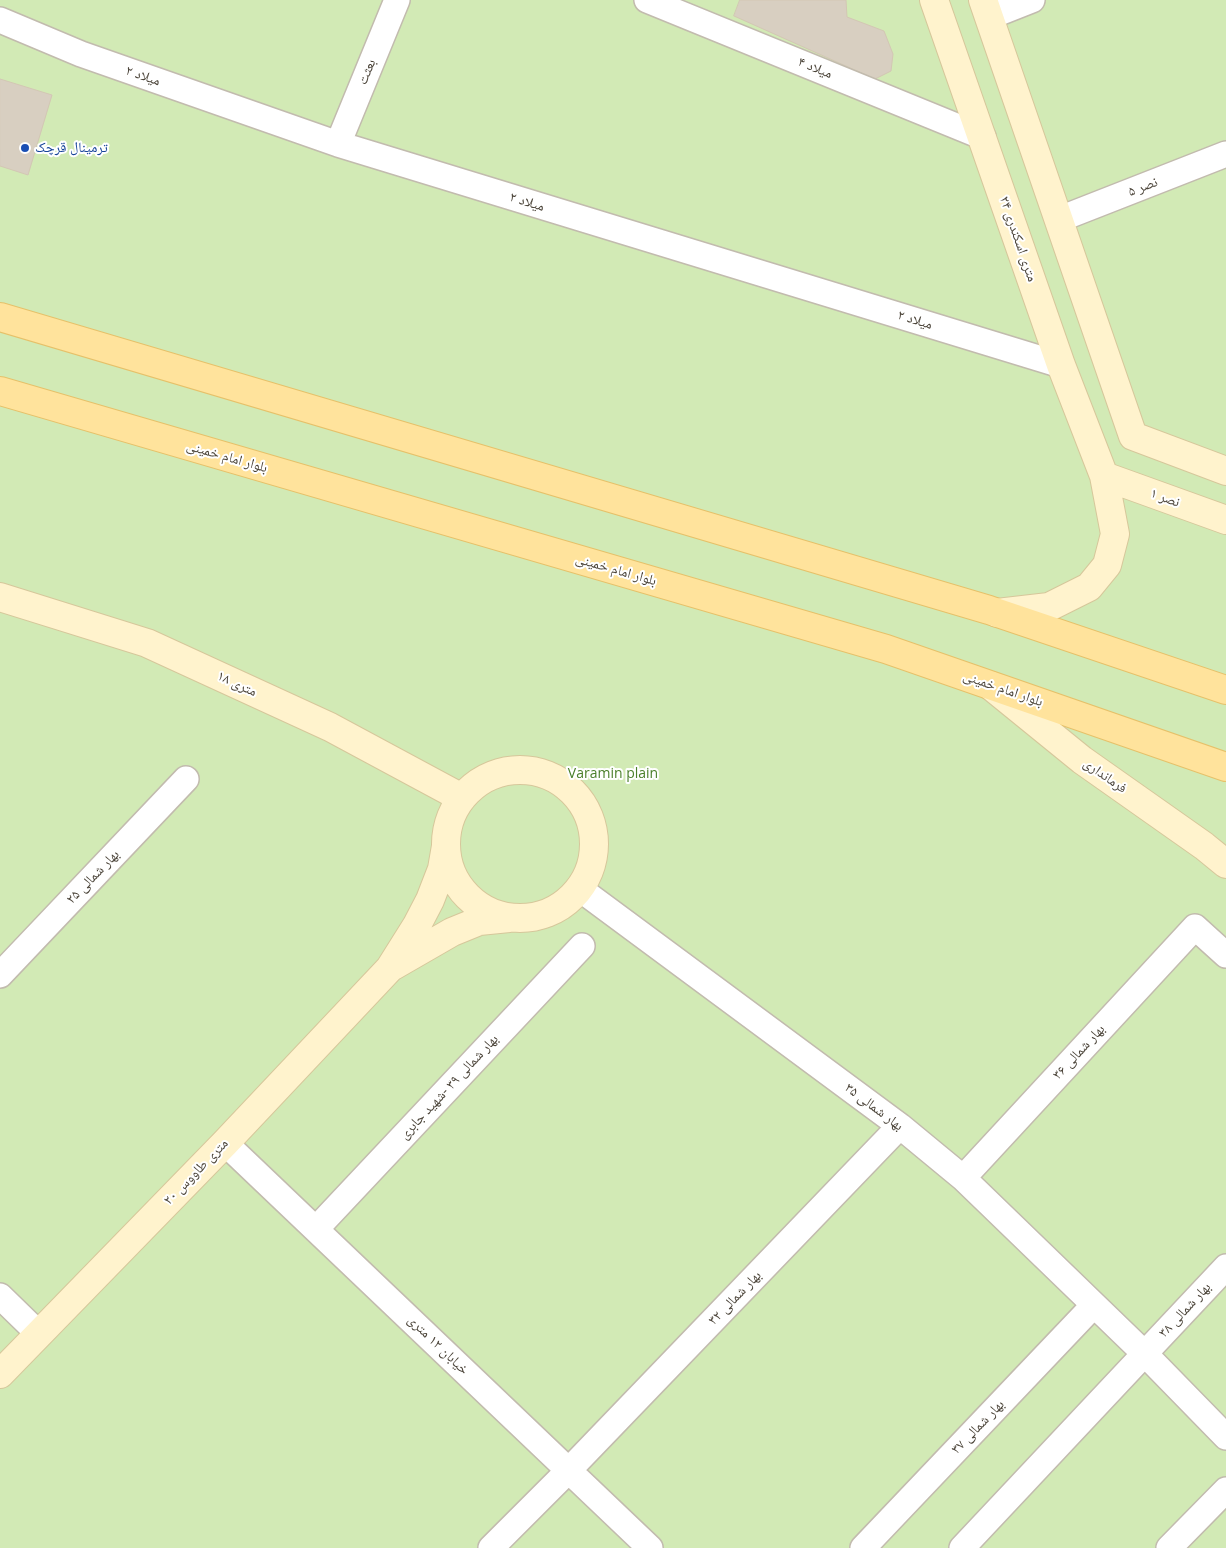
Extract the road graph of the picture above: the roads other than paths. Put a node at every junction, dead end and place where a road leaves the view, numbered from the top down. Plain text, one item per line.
1 (397, 0) edge
2 (647, 0) edge
3 (934, 0) edge
4 (1032, 0) edge
5 (986, 8) edge
6 (0, 20) edge
7 (983, 137) junction
8 (338, 144) junction
9 (1226, 154) edge
10 (1060, 219) junction
11 (0, 317) edge
12 (1061, 365) junction
13 (0, 391) edge
14 (1226, 471) edge
15 (1104, 476) junction
16 (1226, 520) edge
17 (0, 597) edge
18 (997, 613) junction
19 (988, 684) junction
20 (1226, 690) edge
21 (1221, 767) edge
22 (186, 779) dead end
23 (462, 798) junction
24 (446, 846) junction
25 (1226, 864) edge
26 (580, 889) junction
27 (510, 918) junction
28 (582, 946) dead end
29 (1226, 955) edge
30 (390, 968) junction
31 (0, 975) edge
32 (900, 1126) junction
33 (225, 1143) junction
34 (963, 1178) junction
35 (316, 1229) junction
36 (1226, 1267) edge
37 (0, 1296) edge
38 (1093, 1306) junction
39 (38, 1333) junction
40 (1145, 1354) junction
41 (0, 1374) edge
42 (1226, 1437) edge
43 (569, 1470) junction
44 (1226, 1490) edge
45 (491, 1548) edge
46 (650, 1548) edge
47 (862, 1548) edge
48 (962, 1548) edge
49 (1169, 1548) edge

1 - 8 street, بعثت
2 - 7 street, میلاد ۴
3 - 7 street, ۲۴ متری اسکندری
4 - 5 street
5 - 10 street
6 - 8 street, میلاد ۲
7 - 12 street, ۲۴ متری اسکندری
8 - 12 street, میلاد ۲
9 - 10 street, نصر ۵
10 - 14 street
11 - 18 main road
12 - 15 street, ۲۴ متری اسکندری
13 - 19 main road, بلوار امام خمینی
15 - 16 street, نصر ۱
15 - 18 street, ۲۴ متری اسکندری
17 - 23 street, ۱۸ متری
18 - 20 main road
19 - 21 main road, بلوار امام خمینی
19 - 25 street, فرمانداری
22 - 31 street, بهار شمالی ۲۵
23 - 24 street
23 - 26 street
24 - 27 street
24 - 30 street, ۲۰ متری طاووس
26 - 27 street
26 - 32 street, بهار شمالی ۳۵
27 - 30 street, ۲۰ متری طاووس
28 - 35 street, بهار شمالی ۳۹ -شهید جابری
29 - 34 street, بهار شمالی ۳۶
30 - 33 street, ۲۰ متری طاووس
32 - 34 street, بهار شمالی ۳۵
32 - 43 street, بهار شمالی ۳۲
33 - 35 street, خیابان ۱۲ متری
33 - 39 street, ۲۰ متری طاووس
34 - 38 street, بهار شمالی ۳۵
35 - 43 street, خیابان ۱۲ متری
36 - 40 street, بهار شمالی ۳۸
37 - 39 street
38 - 40 street, بهار شمالی ۳۵
38 - 47 street, بهار شمالی ۳۷
39 - 41 street, ۲۰ متری طاووس
40 - 42 street, بهار شمالی ۳۵
40 - 48 street
43 - 45 street, بهار شمالی ۳۲
43 - 46 street, خیابان ۱۲ متری
44 - 49 street

